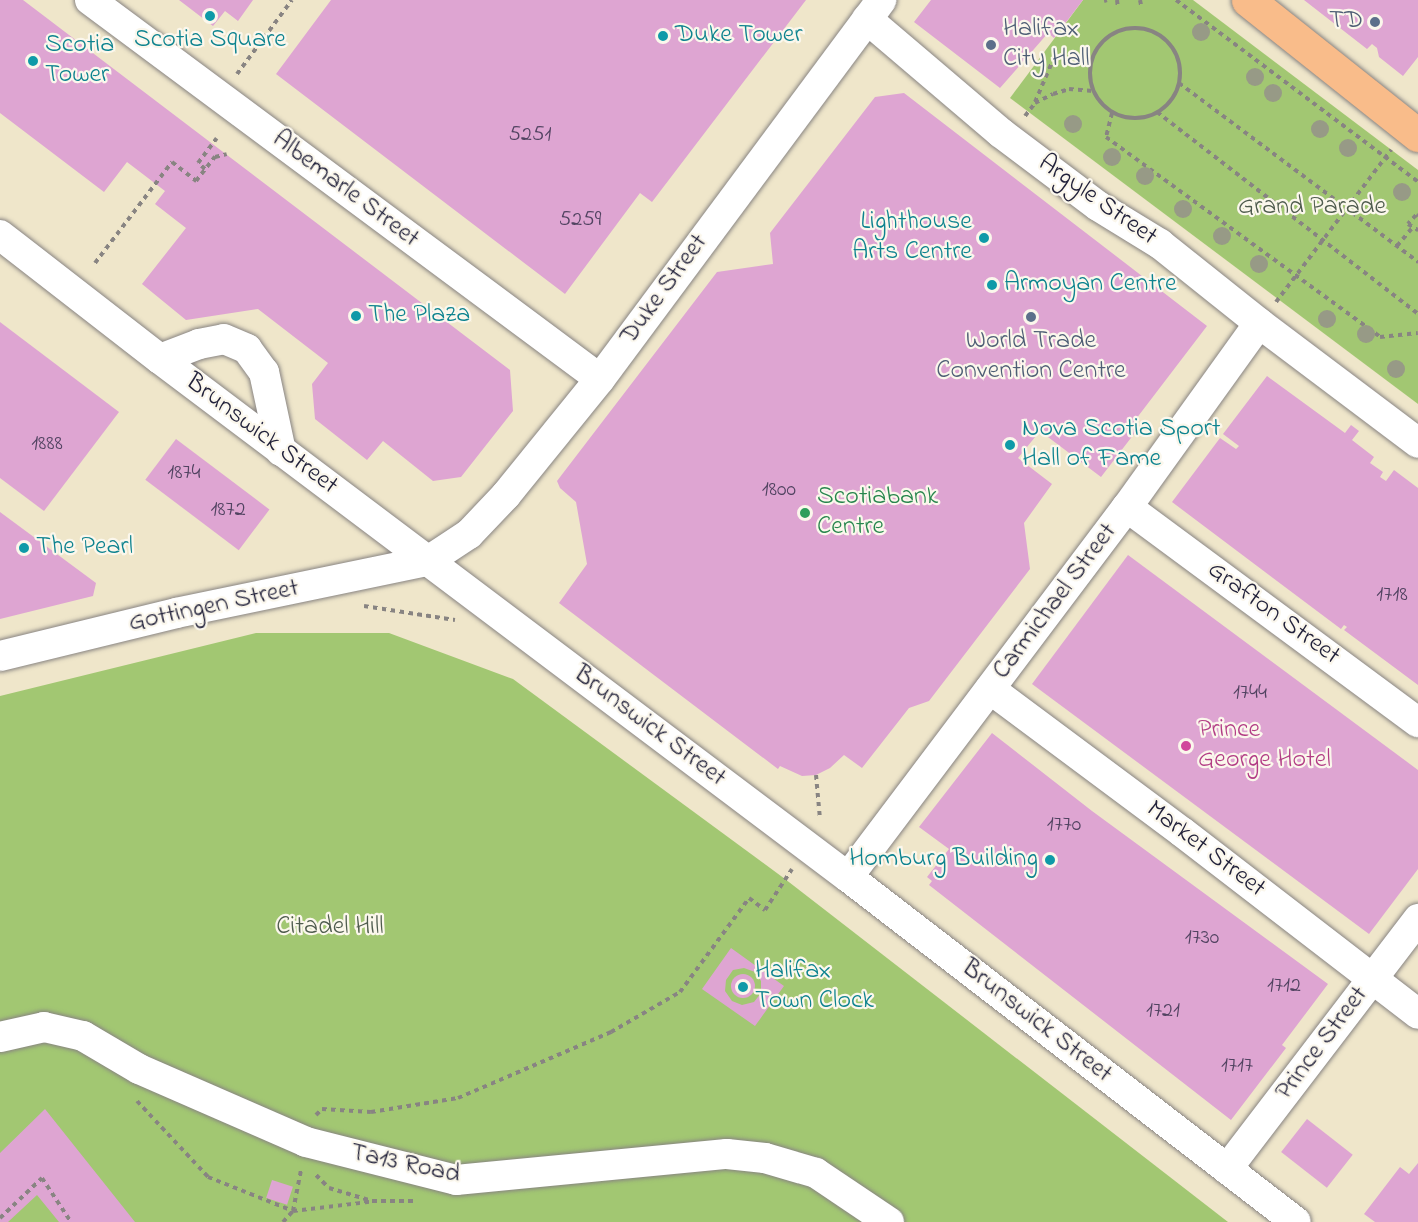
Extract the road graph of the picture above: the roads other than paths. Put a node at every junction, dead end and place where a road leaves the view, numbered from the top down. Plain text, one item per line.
1 (90, 0) edge
2 (1248, 0) edge
3 (874, 9) edge
4 (1415, 126) edge
5 (0, 235) edge
6 (1266, 314) junction
7 (160, 359) junction
8 (600, 379) junction
9 (1418, 444) edge
10 (281, 451) junction
11 (1127, 507) junction
12 (428, 561) junction
13 (0, 656) edge
14 (990, 689) junction
15 (1418, 722) edge
16 (848, 877) junction
17 (1418, 919) edge
18 (1372, 979) junction
19 (1418, 1014) edge
20 (0, 1037) edge
21 (1227, 1169) junction
22 (862, 1212) edge
23 (889, 1222) edge
24 (1296, 1222) edge

1 - 8 street, Albemarle Street
2 - 4 main road
3 - 6 street, Argyle Street
3 - 8 street, Duke Street
5 - 7 street, Brunswick Street
6 - 9 street, Argyle Street
6 - 11 street, Carmichael Street
7 - 10 street, Brunswick Street
7 - 10 street
8 - 12 street, Duke Street
10 - 12 street, Brunswick Street
11 - 14 street, Carmichael Street
11 - 15 street, Grafton Street
12 - 13 street, Gottingen Street
12 - 16 street, Brunswick Street
14 - 16 street, Carmichael Street
14 - 18 street, Market Street
16 - 21 street, Brunswick Street
17 - 18 street, Prince Street
18 - 19 street, Market Street
18 - 21 street, Prince Street
20 - 22 street, Ta13 Road
21 - 24 street, Brunswick Street
22 - 23 street, Ta13 Road

